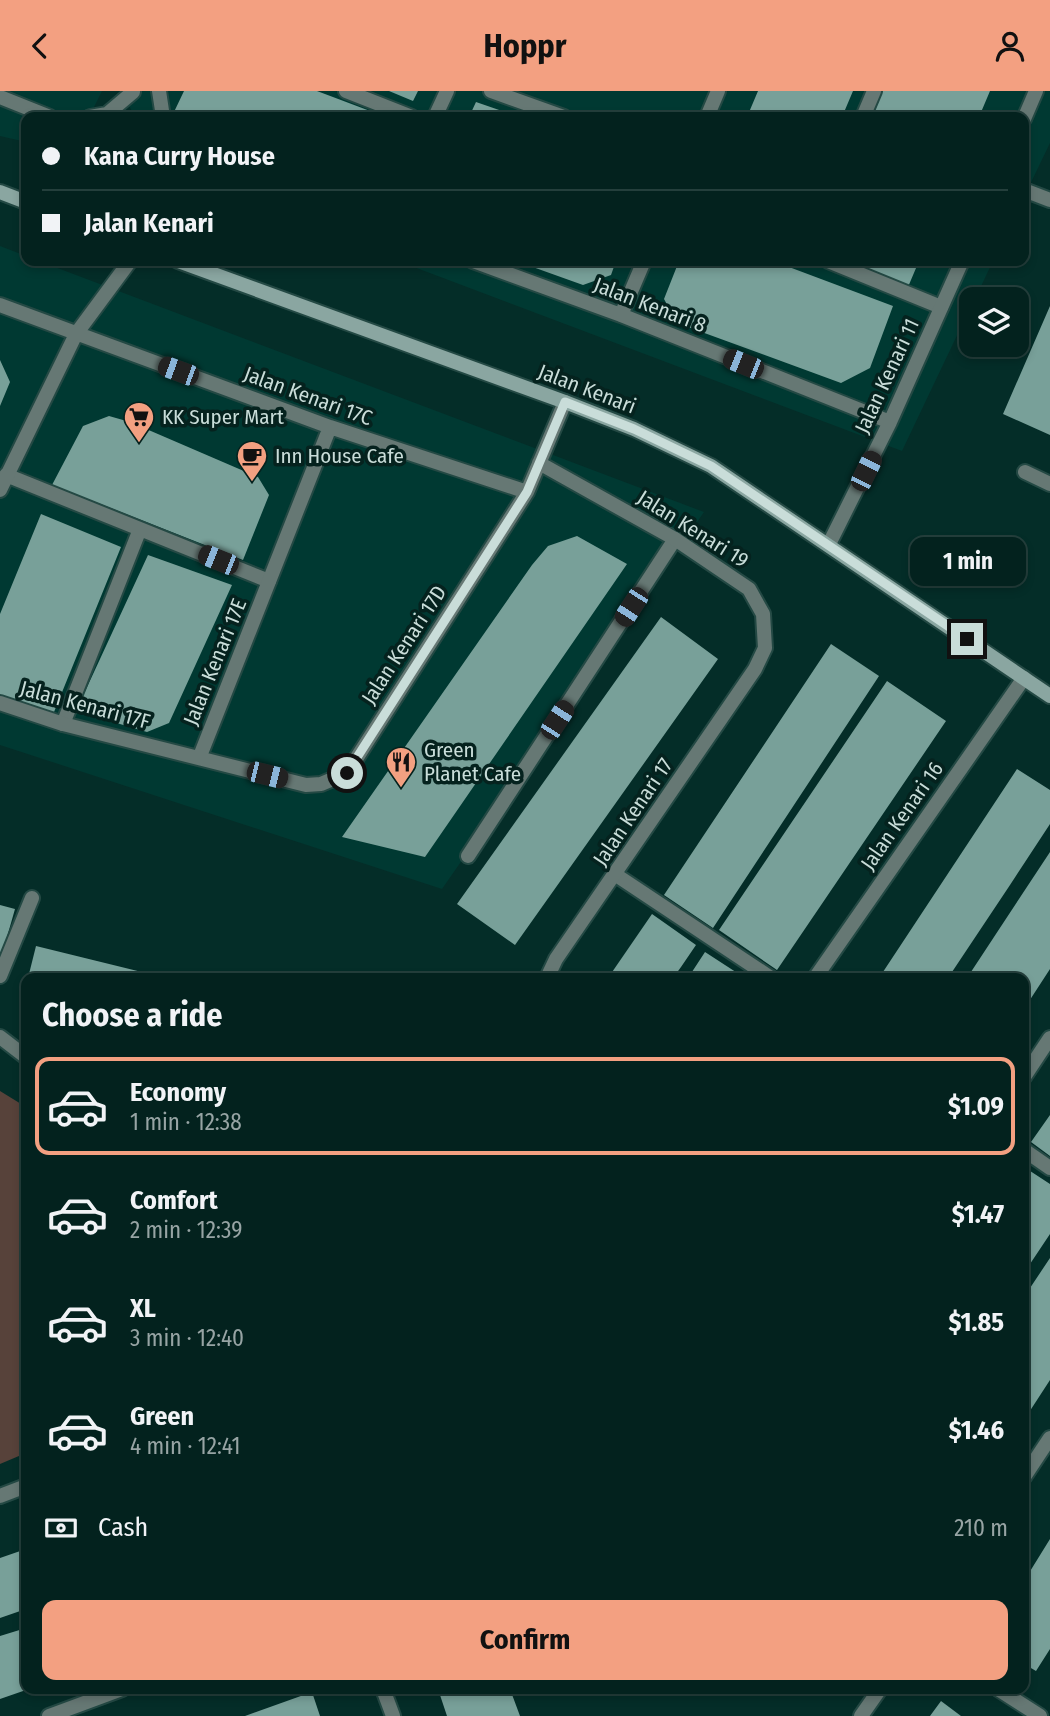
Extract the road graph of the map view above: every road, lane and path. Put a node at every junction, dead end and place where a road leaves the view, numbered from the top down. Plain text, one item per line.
1 (133, 91) edge
2 (159, 91) edge
3 (346, 91) edge
4 (447, 91) edge
5 (491, 91) edge
6 (718, 91) edge
7 (874, 91) edge
8 (1036, 91) edge
9 (0, 97) edge
10 (38, 112) edge
11 (109, 112) edge
12 (123, 112) edge
13 (162, 112) edge
14 (399, 112) edge
15 (437, 112) edge
16 (550, 112) edge
17 (709, 112) edge
18 (865, 112) edge
19 (1027, 112) edge
20 (0, 192) edge
21 (1029, 192) edge
22 (21, 200) edge
23 (1050, 200) edge
24 (126, 266) edge
25 (192, 266) edge
26 (487, 266) edge
27 (642, 266) edge
28 (840, 266) edge
29 (960, 266) edge
30 (0, 305) edge
31 (941, 307) junction
32 (621, 315) junction
33 (76, 334) junction
34 (565, 402) junction
35 (890, 422) junction
36 (330, 427) junction
37 (539, 463) junction
38 (1025, 472) dead end
39 (6, 475) junction
40 (1050, 484) edge
41 (0, 490) edge
42 (527, 492) junction
43 (140, 529) junction
44 (675, 539) junction
45 (829, 544) junction
46 (269, 581) junction
47 (755, 669) joint
48 (1024, 678) junction
49 (1050, 696) edge
50 (0, 703) edge
51 (63, 724) junction
52 (200, 756) junction
53 (468, 856) dead end
54 (617, 874) junction
55 (32, 898) dead end
56 (549, 973) edge
57 (764, 973) edge
58 (818, 973) edge
59 (0, 976) edge
60 (0, 1037) edge
61 (1050, 1038) edge
62 (21, 1053) edge
63 (1029, 1070) edge
64 (1029, 1153) edge
65 (1050, 1168) edge
66 (1050, 1438) edge
67 (1029, 1470) edge
68 (21, 1488) edge
69 (0, 1496) edge
70 (108, 1694) edge
71 (385, 1694) edge
72 (877, 1694) edge
73 (1006, 1694) edge
74 (49, 1716) edge
75 (393, 1716) edge
76 (862, 1716) edge
77 (1040, 1716) edge

1 - 11 street
1 - 12 street
2 - 13 street
3 - 14 street
4 - 15 street
5 - 16 street
6 - 17 street
7 - 18 street
8 - 19 street
9 - 10 street
20 - 22 street
21 - 23 street
24 - 33 street
25 - 34 street, Jalan Kenari
26 - 32 street, Jalan Kenari 8
27 - 32 street
28 - 31 street
29 - 31 street, Jalan Kenari 11
30 - 33 street
31 - 35 street, Jalan Kenari 11
32 - 35 street, Jalan Kenari 8
33 - 36 street, Jalan Kenari 17C
33 - 39 street
34 - 37 street, Jalan Kenari 17D
34 - 45 street, Jalan Kenari
35 - 45 street, Jalan Kenari 11
36 - 42 street, Jalan Kenari 17C
36 - 46 street, Jalan Kenari 17E
37 - 42 street, Jalan Kenari 17D
37 - 44 street, Jalan Kenari 19
38 - 40 street
39 - 41 street
39 - 43 street
42 - 52 street, Jalan Kenari 17D
43 - 46 street
43 - 51 street
44 - 47 street, Jalan Kenari 19
44 - 53 street
45 - 48 street, Jalan Kenari
46 - 52 street, Jalan Kenari 17E
47 - 54 street, Jalan Kenari 17
48 - 49 street, Jalan Kenari
48 - 58 street, Jalan Kenari 16
50 - 51 street, Jalan Kenari 17F
51 - 52 street, Jalan Kenari 17F
54 - 56 street, Jalan Kenari 17
54 - 57 street
55 - 59 street
60 - 62 street
61 - 63 street
64 - 65 street
66 - 67 street
68 - 69 street
70 - 74 street
71 - 75 street
72 - 76 street
73 - 77 street

